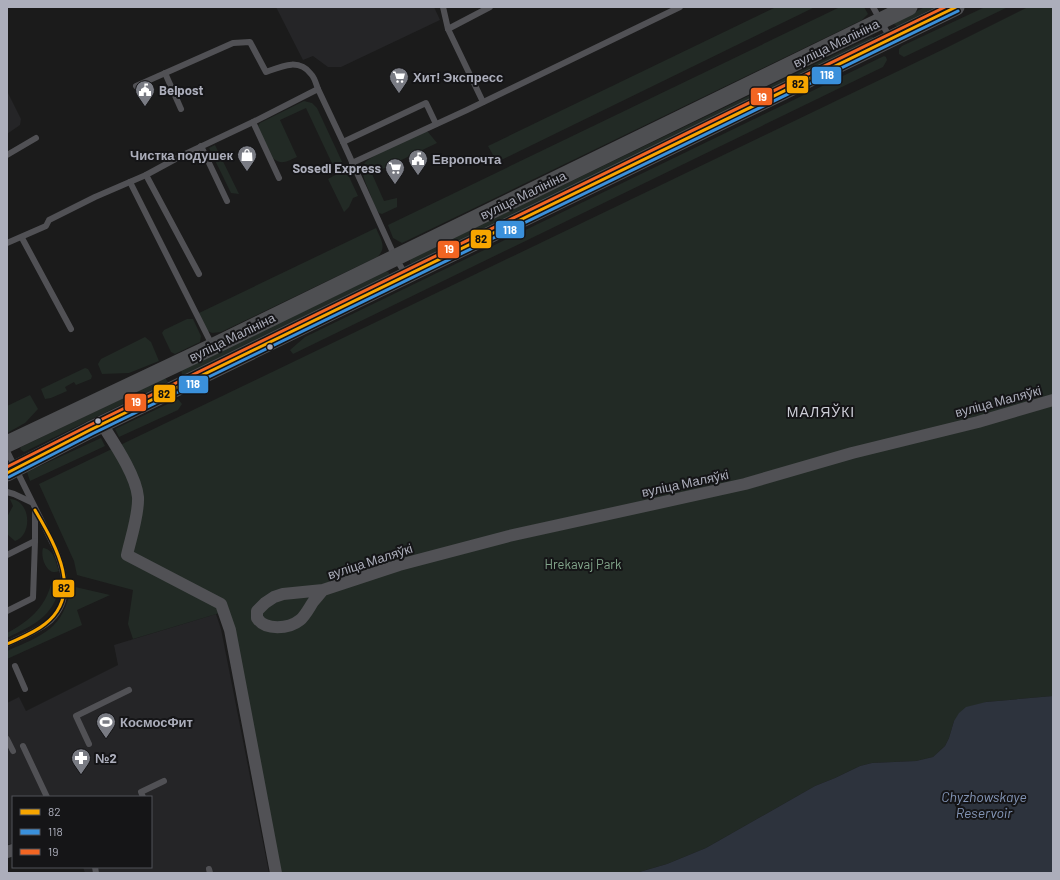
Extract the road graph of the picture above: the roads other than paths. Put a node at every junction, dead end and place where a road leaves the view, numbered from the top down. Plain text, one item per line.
1 (442, 7) edge
2 (490, 7) edge
3 (680, 7) edge
4 (909, 7) edge
5 (956, 7) edge
6 (668, 10) edge
7 (877, 14) edge
8 (448, 29) junction
9 (890, 38) junction
10 (165, 73) junction
11 (136, 86) dead end
12 (318, 89) junction
13 (483, 102) junction
14 (181, 109) dead end
15 (253, 122) junction
16 (436, 124) junction
17 (36, 138) dead end
18 (343, 142) junction
19 (201, 146) junction
20 (7, 155) edge
21 (352, 163) junction
22 (146, 175) junction
23 (279, 178) dead end
24 (130, 182) junction
25 (227, 201) dead end
26 (22, 238) junction
27 (7, 243) edge
28 (395, 257) junction
29 (199, 274) dead end
30 (406, 276) junction
31 (71, 329) dead end
32 (212, 347) junction
33 (1053, 400) edge
34 (102, 424) junction
35 (7, 444) edge
36 (7, 451) edge
37 (11, 470) edge
38 (7, 492) edge
39 (32, 502) junction
40 (35, 510) junction
41 (35, 541) junction
42 (7, 555) edge
43 (323, 590) junction
44 (7, 611) edge
45 (7, 644) edge
46 (16, 666) dead end
47 (25, 688) dead end
48 (129, 690) dead end
49 (7, 739) edge
50 (89, 744) dead end
51 (23, 746) dead end
52 (13, 751) dead end
53 (164, 781) dead end
54 (47, 796) edge
55 (143, 796) edge
56 (276, 873) edge

1 - 8 lane
2 - 8 lane
3 - 6 lane
4 - 7 main road, вуліца Малініна
5 - 9 main road, вуліца Малініна
6 - 13 lane
7 - 9 lane
7 - 28 main road, вуліца Малініна
8 - 13 lane
9 - 30 main road, вуліца Малініна
10 - 11 lane
10 - 12 lane
10 - 14 lane
12 - 15 lane
12 - 18 lane
13 - 16 lane
15 - 19 lane
15 - 23 lane
16 - 18 lane
16 - 21 lane
17 - 20 lane
18 - 21 lane
19 - 22 lane
19 - 25 lane
21 - 28 lane
22 - 24 lane
22 - 29 lane
24 - 26 lane
24 - 32 lane
26 - 27 lane
26 - 31 lane
28 - 30 lane
28 - 32 main road, вуліца Малініна
30 - 34 main road, вуліца Малініна
32 - 35 main road, вуліца Малініна
33 - 43 street, вуліца Маляўкі
34 - 37 main road, вуліца Малініна
34 - 56 street
36 - 37 lane
37 - 39 lane
38 - 39 lane
39 - 40 lane
40 - 41 lane
40 - 45 lane
41 - 42 lane
41 - 44 lane
43 - 43 street, вуліца Маляўкі
46 - 47 lane
48 - 50 lane
49 - 52 lane
51 - 54 lane
53 - 55 lane

